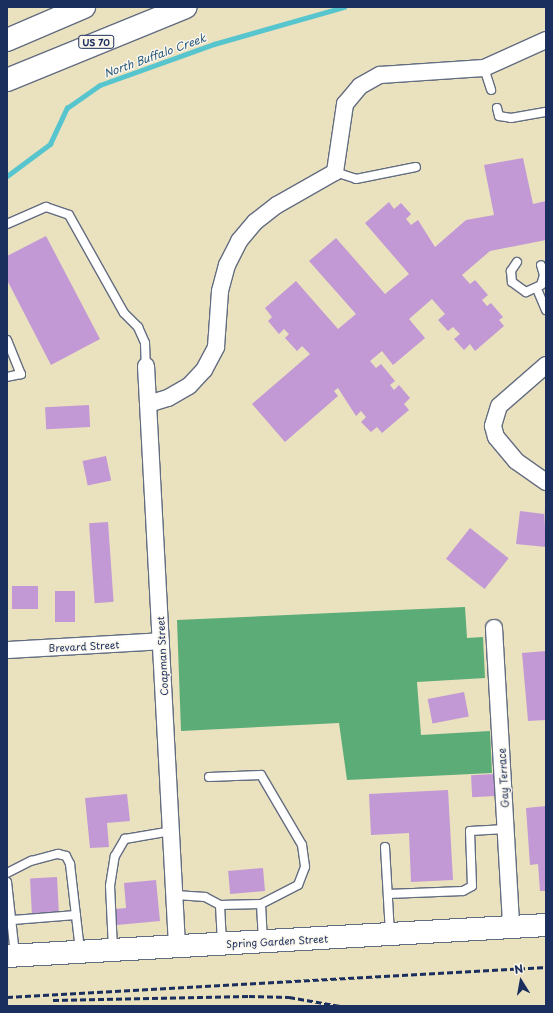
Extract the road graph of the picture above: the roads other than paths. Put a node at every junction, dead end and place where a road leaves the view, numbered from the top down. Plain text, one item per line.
1 (84, 7) edge
2 (186, 7) edge
3 (7, 40) edge
4 (546, 40) edge
5 (484, 68) junction
6 (7, 80) edge
7 (491, 90) dead end
8 (497, 108) dead end
9 (546, 112) edge
10 (416, 167) dead end
11 (335, 172) junction
12 (7, 224) edge
13 (517, 262) dead end
14 (541, 265) dead end
15 (536, 289) junction
16 (546, 310) edge
17 (7, 340) edge
18 (546, 365) edge
19 (146, 366) joint
20 (7, 377) edge
21 (148, 404) junction
22 (546, 482) edge
23 (494, 628) dead end
24 (161, 641) junction
25 (7, 650) edge
26 (209, 777) dead end
27 (506, 829) junction
28 (172, 831) junction
29 (385, 846) dead end
30 (7, 873) edge
31 (7, 882) edge
32 (388, 894) junction
33 (176, 895) junction
34 (260, 904) junction
35 (220, 906) junction
36 (76, 915) junction
37 (13, 920) junction
38 (546, 925) edge
39 (511, 927) junction
40 (390, 934) junction
41 (263, 941) junction
42 (222, 944) junction
43 (177, 946) junction
44 (113, 950) junction
45 (80, 951) junction
46 (11, 955) edge

1 - 3 main road
2 - 6 main road, US 70
4 - 5 street
5 - 7 lane
5 - 11 street
8 - 9 lane
10 - 11 lane
11 - 21 street
12 - 19 lane
13 - 15 lane
14 - 15 lane
15 - 16 lane
17 - 20 lane
18 - 22 street
19 - 21 street, Coapman Street
21 - 24 street, Coapman Street
23 - 27 street, Gay Terrace
24 - 25 street, Brevard Street
24 - 28 street, Coapman Street
26 - 34 lane
27 - 32 lane
27 - 39 street, Gay Terrace
28 - 33 street, Coapman Street
28 - 44 lane
29 - 32 lane
30 - 36 lane
31 - 37 lane
32 - 40 lane
33 - 35 lane
33 - 43 street, Coapman Street
34 - 35 lane
34 - 41 lane
35 - 42 lane
36 - 37 lane
36 - 45 lane
37 - 46 lane
38 - 39 main road, Spring Garden Street
39 - 40 main road, Spring Garden Street
40 - 41 main road, Spring Garden Street
41 - 42 main road, Spring Garden Street
42 - 43 main road, Spring Garden Street
43 - 44 main road, Spring Garden Street
44 - 45 main road, Spring Garden Street
45 - 46 main road, Spring Garden Street

